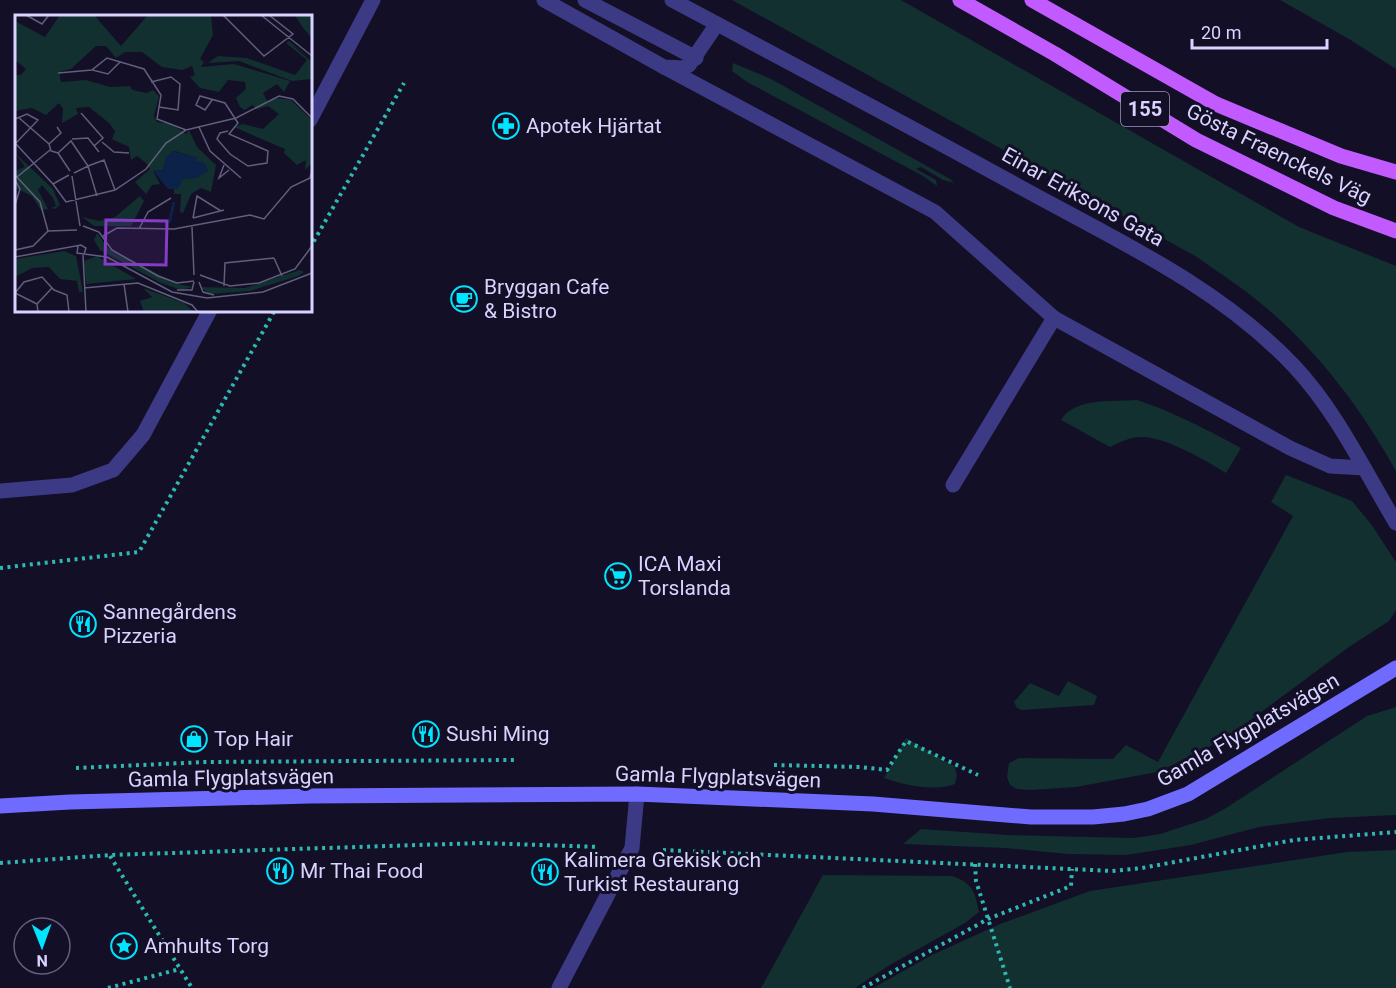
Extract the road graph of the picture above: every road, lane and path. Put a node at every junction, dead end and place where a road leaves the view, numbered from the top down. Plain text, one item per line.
1 (373, 0) edge
2 (544, 0) edge
3 (585, 0) edge
4 (672, 0) edge
5 (960, 0) edge
6 (1032, 0) edge
7 (717, 24) junction
8 (696, 58) junction
9 (664, 67) junction
10 (404, 83) dead end
11 (312, 116) edge
12 (1396, 172) edge
13 (1396, 231) edge
14 (312, 244) edge
15 (209, 312) edge
16 (274, 312) edge
17 (1054, 318) junction
18 (1364, 468) junction
19 (953, 485) dead end
20 (0, 491) edge
21 (1396, 523) edge
22 (0, 568) edge
23 (1396, 668) edge
24 (637, 794) junction
25 (0, 806) edge
26 (1396, 832) edge
27 (632, 848) junction
28 (110, 855) junction
29 (0, 863) edge
30 (975, 864) junction
31 (1072, 869) junction
32 (988, 919) junction
33 (180, 969) junction
34 (108, 988) edge
35 (192, 988) edge
36 (559, 988) edge
37 (863, 988) edge
38 (1010, 988) edge

1 - 11 street
2 - 9 street
3 - 8 street
4 - 7 street, Einar Eriksons Gata
5 - 13 main road, Gösta Fraenckels Väg / 155
6 - 12 main road, Gösta Fraenckels Väg / 155
7 - 8 street
7 - 18 street, Einar Eriksons Gata
8 - 9 street
9 - 17 street
10 - 14 path
15 - 20 street
16 - 22 path
17 - 18 street
17 - 19 street
18 - 21 street, Einar Eriksons Gata
23 - 24 street, Gamla Flygplatsvägen
24 - 25 street, Gamla Flygplatsvägen
24 - 27 street
26 - 31 path
27 - 28 path
27 - 30 path
27 - 36 street
28 - 29 path
28 - 33 path
30 - 31 path
30 - 32 path
31 - 32 path
32 - 37 path
32 - 38 path
33 - 34 path
33 - 35 path

